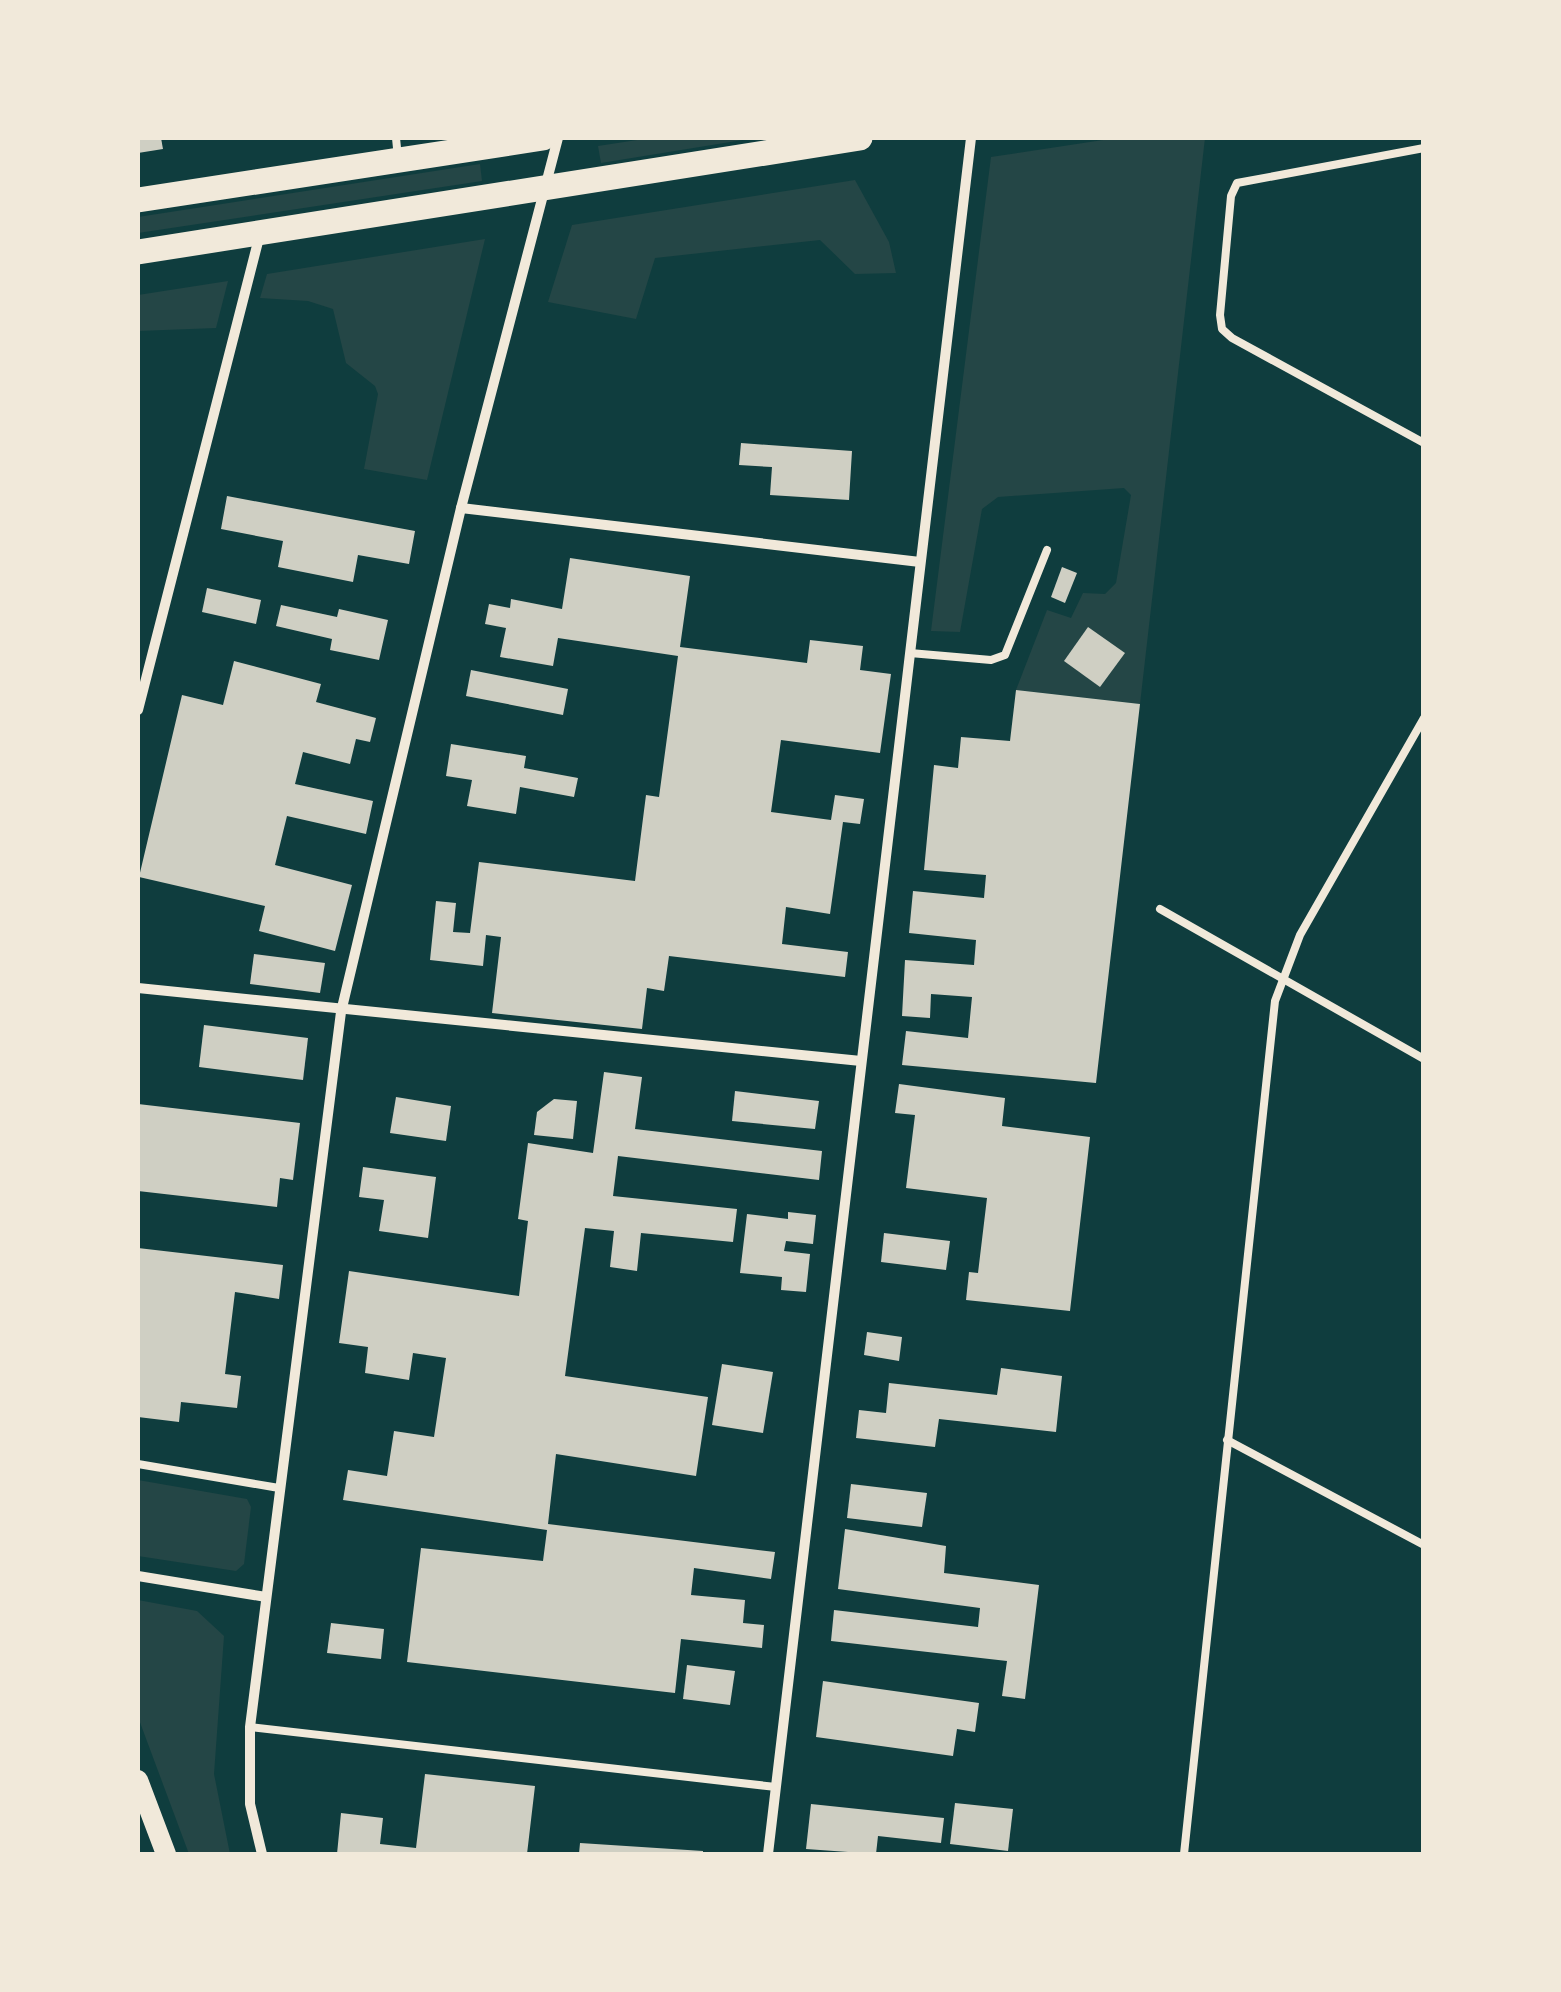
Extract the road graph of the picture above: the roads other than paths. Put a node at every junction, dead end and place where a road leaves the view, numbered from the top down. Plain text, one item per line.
1 (543, 138) edge
2 (558, 138) edge
3 (860, 138) edge
4 (971, 138) edge
5 (1424, 148) edge
6 (398, 149) edge
7 (544, 190) junction
8 (138, 200) edge
9 (260, 233) junction
10 (138, 252) edge
11 (1424, 443) edge
12 (461, 508) junction
13 (1047, 550) dead end
14 (920, 562) junction
15 (910, 652) junction
16 (138, 710) edge
17 (1424, 718) edge
18 (1160, 908) dead end
19 (1280, 977) junction
20 (138, 988) edge
21 (342, 1012) junction
22 (1424, 1059) edge
23 (862, 1061) junction
24 (1227, 1440) junction
25 (138, 1464) edge
26 (279, 1488) junction
27 (1424, 1545) edge
28 (138, 1576) edge
29 (266, 1596) junction
30 (250, 1727) junction
31 (138, 1780) edge
32 (776, 1787) junction
33 (166, 1854) edge
34 (262, 1854) edge
35 (768, 1854) edge
36 (1184, 1854) edge

1 - 6 main road
2 - 7 street
3 - 7 main road
4 - 14 street
5 - 11 lane
6 - 8 main road
7 - 9 main road
7 - 12 street
9 - 10 main road
9 - 16 street
12 - 14 street
12 - 21 street
13 - 15 lane
14 - 15 street
15 - 23 street
17 - 19 lane
18 - 19 lane
19 - 22 lane
19 - 24 lane
20 - 21 street
21 - 23 street
21 - 26 street
23 - 32 street
24 - 27 lane
24 - 36 lane
25 - 26 lane
26 - 29 street
28 - 29 street
29 - 30 street
30 - 32 lane
30 - 34 street
31 - 33 main road
32 - 35 street

